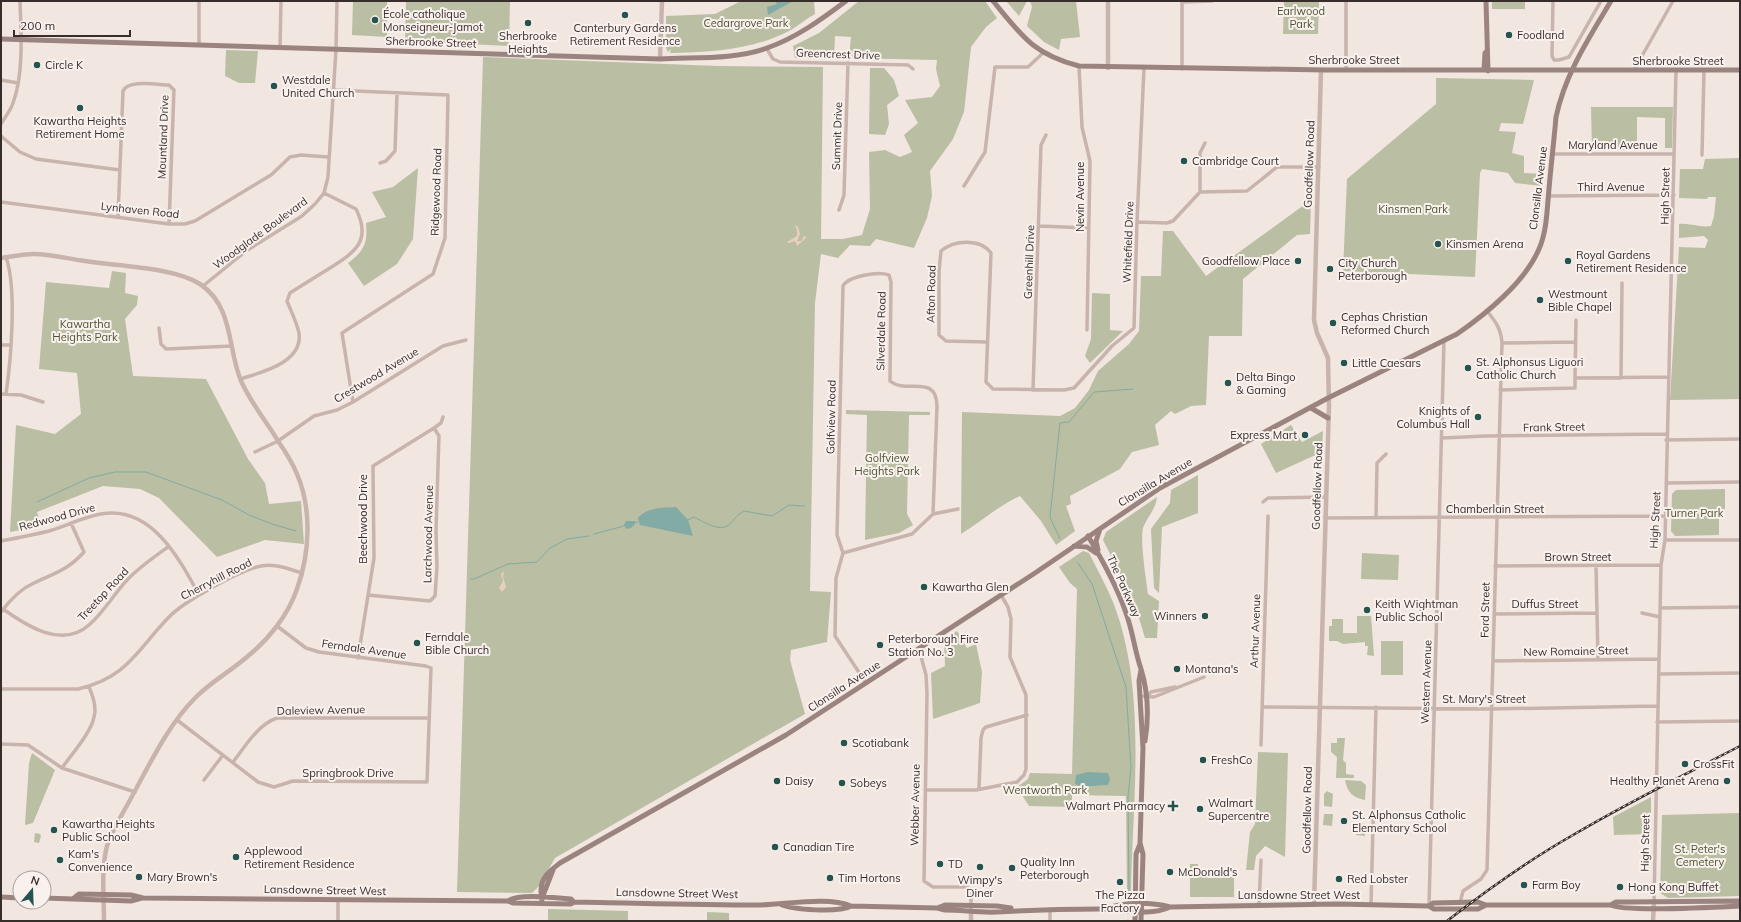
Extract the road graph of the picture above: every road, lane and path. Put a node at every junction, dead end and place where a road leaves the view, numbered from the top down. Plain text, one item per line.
1 (20, 1) edge
2 (199, 1) edge
3 (281, 1) edge
4 (337, 1) edge
5 (662, 1) edge
6 (846, 1) edge
7 (993, 1) edge
8 (1108, 1) edge
9 (1212, 1) edge
10 (1346, 1) edge
11 (1486, 1) edge
12 (1553, 1) edge
13 (1601, 1) edge
14 (1611, 1) edge
15 (1673, 1) edge
16 (1, 39) edge
17 (20, 40) junction
18 (199, 44) junction
19 (280, 47) junction
20 (336, 49) junction
21 (766, 49) junction
22 (1043, 52) junction
23 (660, 59) junction
24 (848, 63) junction
25 (1079, 66) junction
26 (1108, 68) junction
27 (1144, 68) junction
28 (1182, 68) junction
29 (913, 69) dead end
30 (1321, 70) junction
31 (1346, 70) junction
32 (1486, 70) junction
33 (1740, 70) edge
34 (1571, 71) junction
35 (1634, 71) junction
36 (1676, 71) junction
37 (1704, 71) junction
38 (1, 80) edge
39 (18, 82) junction
40 (334, 90) junction
41 (397, 93) junction
42 (1, 124) edge
43 (1046, 135) dead end
44 (1, 136) edge
45 (1205, 143) dead end
46 (1552, 154) junction
47 (1674, 154) junction
48 (1702, 154) dead end
49 (328, 157) junction
50 (380, 163) dead end
51 (1319, 167) junction
52 (120, 170) junction
53 (964, 186) dead end
54 (1200, 192) junction
55 (324, 193) junction
56 (1674, 195) junction
57 (1548, 196) junction
58 (1, 202) edge
59 (839, 210) dead end
60 (118, 217) junction
61 (1137, 222) junction
62 (169, 224) junction
63 (1040, 226) junction
64 (1089, 228) junction
65 (4, 258) edge
66 (846, 281) joint
67 (1622, 283) dead end
68 (203, 286) junction
69 (1487, 311) junction
70 (1576, 320) dead end
71 (159, 328) dead end
72 (1087, 330) dead end
73 (466, 340) dead end
74 (1444, 340) junction
75 (987, 342) junction
76 (1575, 342) junction
77 (1502, 343) junction
78 (1, 345) edge
79 (10, 345) junction
80 (232, 346) junction
81 (1669, 377) junction
82 (1575, 378) junction
83 (1622, 378) junction
84 (241, 379) junction
85 (1071, 389) joint
86 (1033, 390) junction
87 (1500, 390) junction
88 (1, 394) edge
89 (6, 394) junction
90 (1328, 398) junction
91 (43, 402) dead end
92 (353, 402) junction
93 (1311, 408) junction
94 (443, 417) dead end
95 (1328, 418) junction
96 (434, 428) junction
97 (1666, 434) junction
98 (1499, 436) junction
99 (1442, 438) junction
100 (1740, 439) edge
101 (1666, 440) junction
102 (278, 441) junction
103 (255, 452) dead end
104 (1386, 454) dead end
105 (1740, 482) edge
106 (1666, 483) junction
107 (1325, 498) junction
108 (1263, 502) dead end
109 (958, 509) dead end
110 (934, 514) junction
111 (1268, 516) dead end
112 (1665, 516) junction
113 (1325, 518) junction
114 (1376, 518) junction
115 (1440, 518) junction
116 (1497, 518) junction
117 (71, 523) junction
118 (1100, 528) junction
119 (1088, 536) junction
120 (1665, 540) junction
121 (1740, 540) edge
122 (1, 541) edge
123 (1073, 546) junction
124 (168, 547) junction
125 (843, 553) junction
126 (1099, 556) junction
127 (1661, 565) junction
128 (1495, 566) junction
129 (1596, 566) junction
130 (302, 573) junction
131 (199, 595) junction
132 (368, 595) junction
133 (1002, 595) junction
134 (1740, 607) edge
135 (1660, 608) junction
136 (2, 610) edge
137 (1597, 613) junction
138 (1642, 613) dead end
139 (1494, 614) junction
140 (1660, 617) junction
141 (277, 626) junction
142 (919, 649) junction
143 (358, 658) junction
144 (1659, 659) junction
145 (1598, 660) junction
146 (1492, 661) junction
147 (431, 668) joint
148 (1141, 670) junction
149 (1740, 673) edge
150 (1658, 674) junction
151 (1204, 677) dead end
152 (866, 683) junction
153 (89, 687) junction
154 (1, 689) edge
155 (1140, 696) junction
156 (1146, 696) junction
157 (1262, 706) junction
158 (1319, 706) junction
159 (1657, 706) junction
160 (1376, 707) junction
161 (1434, 708) junction
162 (1491, 709) junction
163 (1027, 715) junction
164 (429, 718) junction
165 (177, 720) junction
166 (1740, 721) edge
167 (1657, 722) junction
168 (1, 744) edge
169 (1261, 745) dead end
170 (1143, 748) junction
171 (223, 756) junction
172 (233, 762) junction
173 (62, 768) junction
174 (204, 780) dead end
175 (979, 788) junction
176 (925, 790) junction
177 (135, 792) junction
178 (1140, 843) junction
179 (1261, 860) dead end
180 (104, 895) junction
181 (1, 897) edge
182 (12, 898) edge
183 (52, 898) edge
184 (74, 898) junction
185 (143, 898) junction
186 (338, 900) junction
187 (542, 900) junction
188 (1740, 900) edge
189 (104, 901) junction
190 (1654, 902) junction
191 (1460, 903) junction
192 (1314, 904) junction
193 (1136, 905) junction
194 (1142, 905) junction
195 (1259, 905) junction
196 (1372, 905) junction
197 (1486, 905) junction
198 (1611, 905) junction
199 (1428, 906) junction
200 (1740, 906) edge
201 (1170, 907) junction
202 (971, 908) junction
203 (1654, 908) junction
204 (1050, 909) junction
205 (1106, 909) junction
206 (1135, 911) junction
207 (1142, 911) junction
208 (104, 921) edge
209 (338, 921) edge
210 (971, 921) edge
211 (1050, 921) edge
212 (1135, 921) edge
213 (1141, 921) edge
214 (1653, 921) edge

1 - 17 street
2 - 18 street
3 - 19 street
4 - 20 street
5 - 23 street
6 - 21 main road, Sherbrooke Street
7 - 22 main road, Sherbrooke Street
8 - 26 street
9 - 28 street
10 - 31 street
11 - 32 main road
12 - 13 street
14 - 34 main road, Clonsilla Avenue
15 - 35 street
16 - 17 main road, Sherbrooke Street
17 - 18 main road, Sherbrooke Street
17 - 39 street
18 - 19 main road, Sherbrooke Street
19 - 20 main road, Sherbrooke Street
20 - 23 main road, Sherbrooke Street
20 - 40 street
21 - 23 main road, Sherbrooke Street
21 - 24 street, Greencrest Drive
22 - 25 main road, Sherbrooke Street
22 - 53 street
24 - 29 street, Greencrest Drive
24 - 59 street, Summit Drive
25 - 26 main road, Sherbrooke Street
25 - 64 street, Nevin Avenue
26 - 27 main road, Sherbrooke Street
27 - 28 main road, Sherbrooke Street
27 - 61 street, Whitefield Drive
28 - 30 main road, Sherbrooke Street
30 - 31 main road, Sherbrooke Street
30 - 51 street, Goodfellow Road
31 - 32 main road, Sherbrooke Street
32 - 34 main road, Sherbrooke Street
33 - 37 main road, Sherbrooke Street
34 - 35 main road, Sherbrooke Street
34 - 46 main road, Clonsilla Avenue
35 - 36 main road, Sherbrooke Street
36 - 37 main road, Sherbrooke Street
36 - 47 street, High Street
37 - 48 street
38 - 39 street
39 - 42 street
40 - 41 street, Ridgewood Road
40 - 49 street
41 - 50 street
41 - 92 street, Ridgewood Road
43 - 63 street, Greenhill Drive
44 - 52 street
45 - 54 street
46 - 47 street, Maryland Avenue
46 - 57 main road, Clonsilla Avenue
47 - 56 street, High Street
49 - 55 street
49 - 62 street, Lynhaven Road
51 - 54 street
51 - 90 street, Goodfellow Road
52 - 60 street, Mountland Drive
52 - 62 street, Mountland Drive
54 - 61 street
55 - 68 street, Woodglade Boulevard
55 - 84 street
56 - 57 street, Third Avenue
56 - 81 street, High Street
57 - 69 main road, Clonsilla Avenue
58 - 60 street, Lynhaven Road
60 - 62 street, Lynhaven Road
61 - 85 street, Whitefield Drive
63 - 64 street
63 - 86 street, Greenhill Drive
64 - 72 street, Nevin Avenue
65 - 68 street
65 - 79 street
66 - 110 street, Silverdale Road
66 - 125 street, Golfview Road
67 - 83 street
68 - 80 street
69 - 74 main road, Clonsilla Avenue
69 - 77 street, Ford Street
70 - 76 street
71 - 80 street
73 - 92 street, Crestwood Avenue
74 - 90 main road, Clonsilla Avenue
74 - 99 street, Western Avenue
75 - 75 street, Afton Road
75 - 86 street, Afton Road
76 - 77 street
76 - 82 street
77 - 87 street, Ford Street
78 - 79 street
79 - 89 street
80 - 84 street
81 - 83 street
81 - 97 street, High Street
82 - 83 street
82 - 87 street
84 - 102 street
85 - 86 street, Afton Road
87 - 98 street, Ford Street
88 - 89 street
89 - 91 street
90 - 93 main road, Clonsilla Avenue
90 - 95 street, Goodfellow Road
92 - 102 street, Crestwood Avenue
93 - 95 main road
93 - 118 main road, Clonsilla Avenue
94 - 96 street, Beechwood Drive
95 - 107 street, Goodfellow Road
96 - 132 street, Beechwood Drive
96 - 132 street, Larchwood Avenue
97 - 98 street, Frank Street
97 - 101 street, High Street
98 - 99 street, Frank Street
98 - 116 street, Ford Street
99 - 115 street, Western Avenue
100 - 101 street
101 - 106 street, High Street
102 - 103 street, Crestwood Avenue
102 - 130 street
104 - 114 street
105 - 106 street
106 - 112 street, High Street
107 - 108 street
107 - 113 street, Goodfellow Road
109 - 110 street
110 - 125 street
111 - 157 street, Arthur Avenue
112 - 116 street, Chamberlain Street
112 - 120 street, High Street
113 - 114 street, Chamberlain Street
113 - 158 street, Goodfellow Road
114 - 115 street, Chamberlain Street
115 - 116 street, Chamberlain Street
115 - 161 street, Western Avenue
116 - 128 street, Ford Street
117 - 122 street, Redwood Drive
117 - 124 street, Redwood Drive
117 - 136 street
118 - 119 main road, Clonsilla Avenue
118 - 126 main road
119 - 123 main road, Clonsilla Avenue
119 - 126 main road, The Parkway
120 - 121 street
120 - 127 street, High Street
123 - 126 main road
123 - 133 main road, Clonsilla Avenue
124 - 131 street, Redwood Drive
124 - 136 street, Treetop Road
125 - 152 street
126 - 148 main road, The Parkway
127 - 129 street, Brown Street
127 - 135 street, High Street
128 - 129 street, Brown Street
128 - 139 street, Ford Street
129 - 137 street
130 - 131 street, Cherryhill Road
130 - 141 street
131 - 153 street, Cherryhill Road
132 - 143 street, Beechwood Drive
133 - 142 main road, Clonsilla Avenue
133 - 163 street
134 - 135 street
135 - 140 street, High Street
137 - 139 street, Duffus Street
137 - 145 street
138 - 140 street
139 - 146 street, Ford Street
140 - 144 street, High Street
141 - 143 street, Ferndale Avenue
141 - 165 street
142 - 152 main road, Clonsilla Avenue
142 - 176 street, Webber Avenue
143 - 147 street, Ferndale Avenue
144 - 145 street, New Romaine Street
144 - 150 street, High Street
145 - 146 street, New Romaine Street
146 - 162 street, Ford Street
147 - 164 street, Springbrook Drive
148 - 155 main road, The Parkway
148 - 156 main road, The Parkway
149 - 150 street
150 - 159 street, High Street
151 - 156 street
152 - 187 main road, Clonsilla Avenue
153 - 154 street, Cherryhill Road
153 - 173 street
155 - 156 street
155 - 170 main road, The Parkway
156 - 170 main road, The Parkway
157 - 158 street, St. Mary's Street
157 - 169 street, Arthur Avenue
158 - 160 street, St. Mary's Street
158 - 192 street, Goodfellow Road
159 - 162 street, St. Mary's Street
159 - 167 street, High Street
160 - 161 street, St. Mary's Street
160 - 196 street
161 - 162 street, St. Mary's Street
161 - 199 street, Western Avenue
162 - 191 street, Ford Street
163 - 175 street
163 - 175 street
164 - 172 street, Daleview Avenue
164 - 172 street, Springbrook Drive
165 - 171 street, Springbrook Drive
165 - 177 street
166 - 167 street
167 - 190 street, High Street
168 - 173 street
170 - 178 main road, The Parkway
171 - 172 street, Springbrook Drive
171 - 174 street
173 - 177 street
175 - 176 street
176 - 202 street, Webber Avenue
177 - 180 street
178 - 193 main road, The Parkway
178 - 194 main road, The Parkway
179 - 195 street
180 - 184 main road, Lansdowne Street West
180 - 185 main road, Lansdowne Street West
180 - 189 street
181 - 182 main road
183 - 184 main road, Lansdowne Street West
184 - 189 main road, Lansdowne Street West
185 - 186 main road, Lansdowne Street West
185 - 189 main road, Lansdowne Street West
186 - 187 main road, Lansdowne Street West
186 - 209 street
187 - 202 main road, Lansdowne Street West
188 - 190 main road, Lansdowne Street West
189 - 208 street
190 - 198 main road, Lansdowne Street West
190 - 203 street, High Street
191 - 197 main road, Lansdowne Street West
191 - 199 main road, Lansdowne Street West
192 - 195 main road, Lansdowne Street West
192 - 196 main road, Lansdowne Street West
193 - 194 main road, Lansdowne Street West
193 - 205 main road, Lansdowne Street West
193 - 206 main road, The Parkway
194 - 201 main road, Lansdowne Street West
194 - 207 main road, The Parkway
195 - 201 main road, Lansdowne Street West
196 - 199 main road, Lansdowne Street West
197 - 198 main road, Lansdowne Street West
197 - 199 main road, Lansdowne Street West
198 - 203 main road, Lansdowne Street West
200 - 203 main road, Lansdowne Street West
201 - 207 main road, Lansdowne Street West
202 - 204 main road, Lansdowne Street West
202 - 210 street, Webber Avenue
203 - 214 street, High Street
204 - 205 main road, Lansdowne Street West
204 - 211 street
205 - 206 main road, Lansdowne Street West
206 - 207 main road, Lansdowne Street West
206 - 212 main road, The Parkway
207 - 213 main road, The Parkway

